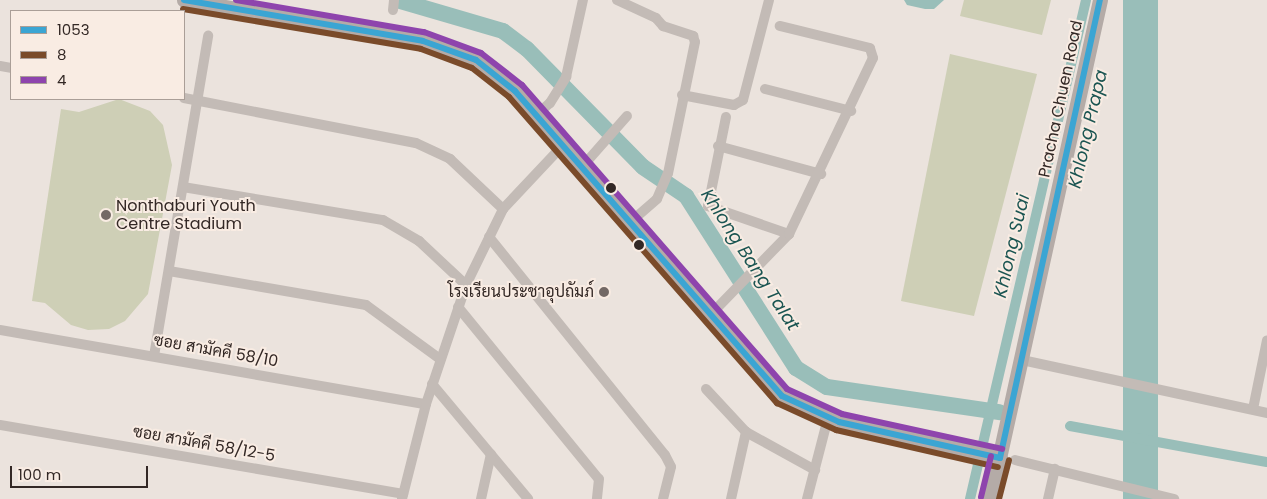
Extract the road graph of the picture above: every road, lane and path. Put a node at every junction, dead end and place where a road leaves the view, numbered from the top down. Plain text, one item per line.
1 (184, 0) edge
2 (583, 0) edge
3 (617, 0) edge
4 (769, 0) edge
5 (1100, 0) edge
6 (780, 26) dead end
7 (208, 36) dead end
8 (765, 89) dead end
9 (682, 95) junction
10 (185, 98) edge
11 (197, 100) junction
12 (851, 111) junction
13 (536, 115) junction
14 (627, 116) dead end
15 (726, 117) dead end
16 (563, 145) junction
17 (718, 146) junction
18 (582, 167) junction
19 (821, 174) junction
20 (183, 187) junction
21 (503, 209) junction
22 (629, 223) junction
23 (789, 234) junction
24 (489, 237) junction
25 (169, 271) junction
26 (466, 285) junction
27 (458, 306) junction
28 (717, 308) dead end
29 (0, 330) edge
30 (1267, 340) edge
31 (154, 356) junction
32 (440, 359) junction
33 (1028, 362) junction
34 (432, 384) junction
35 (706, 388) dead end
36 (426, 404) junction
37 (1252, 409) junction
38 (1267, 413) edge
39 (828, 418) junction
40 (0, 425) edge
41 (746, 432) junction
42 (491, 454) junction
43 (1001, 459) junction
44 (1053, 468) junction
45 (815, 470) junction
46 (403, 496) edge
47 (481, 499) edge
48 (528, 499) edge
49 (597, 499) edge
50 (663, 499) edge
51 (731, 499) edge
52 (807, 499) edge
53 (990, 499) edge
54 (1048, 499) edge
55 (1174, 499) edge

1 - 13 main road
2 - 13 street
3 - 9 street
4 - 9 street
5 - 33 main road, Pracha Chuen Road
6 - 12 street
7 - 11 street
8 - 12 street
9 - 22 street
10 - 11 street
11 - 20 street
11 - 21 street
12 - 19 street
13 - 16 main road
14 - 18 street
15 - 17 street
16 - 18 main road
16 - 21 street
17 - 19 street
17 - 23 street
18 - 22 main road
19 - 23 street
20 - 25 street
20 - 26 street
21 - 24 street
22 - 39 main road
23 - 28 street
24 - 26 street
24 - 50 street
25 - 31 street
25 - 32 street
26 - 27 street
27 - 32 street
27 - 49 street
29 - 31 street, ซอย สามัคคี 58/10
30 - 37 street
31 - 36 street, ซอย สามัคคี 58/10
32 - 34 street
33 - 37 street
33 - 43 main road, Pracha Chuen Road
34 - 36 street
34 - 42 street
35 - 41 street
36 - 46 street
37 - 38 street
39 - 43 main road
39 - 45 street
40 - 46 street, ซอย สามัคคี 58/12-5
41 - 45 street
41 - 51 street
42 - 47 street
42 - 48 street
43 - 44 street
43 - 53 main road, Pracha Chuen Road
44 - 54 street
44 - 55 street
45 - 52 street

